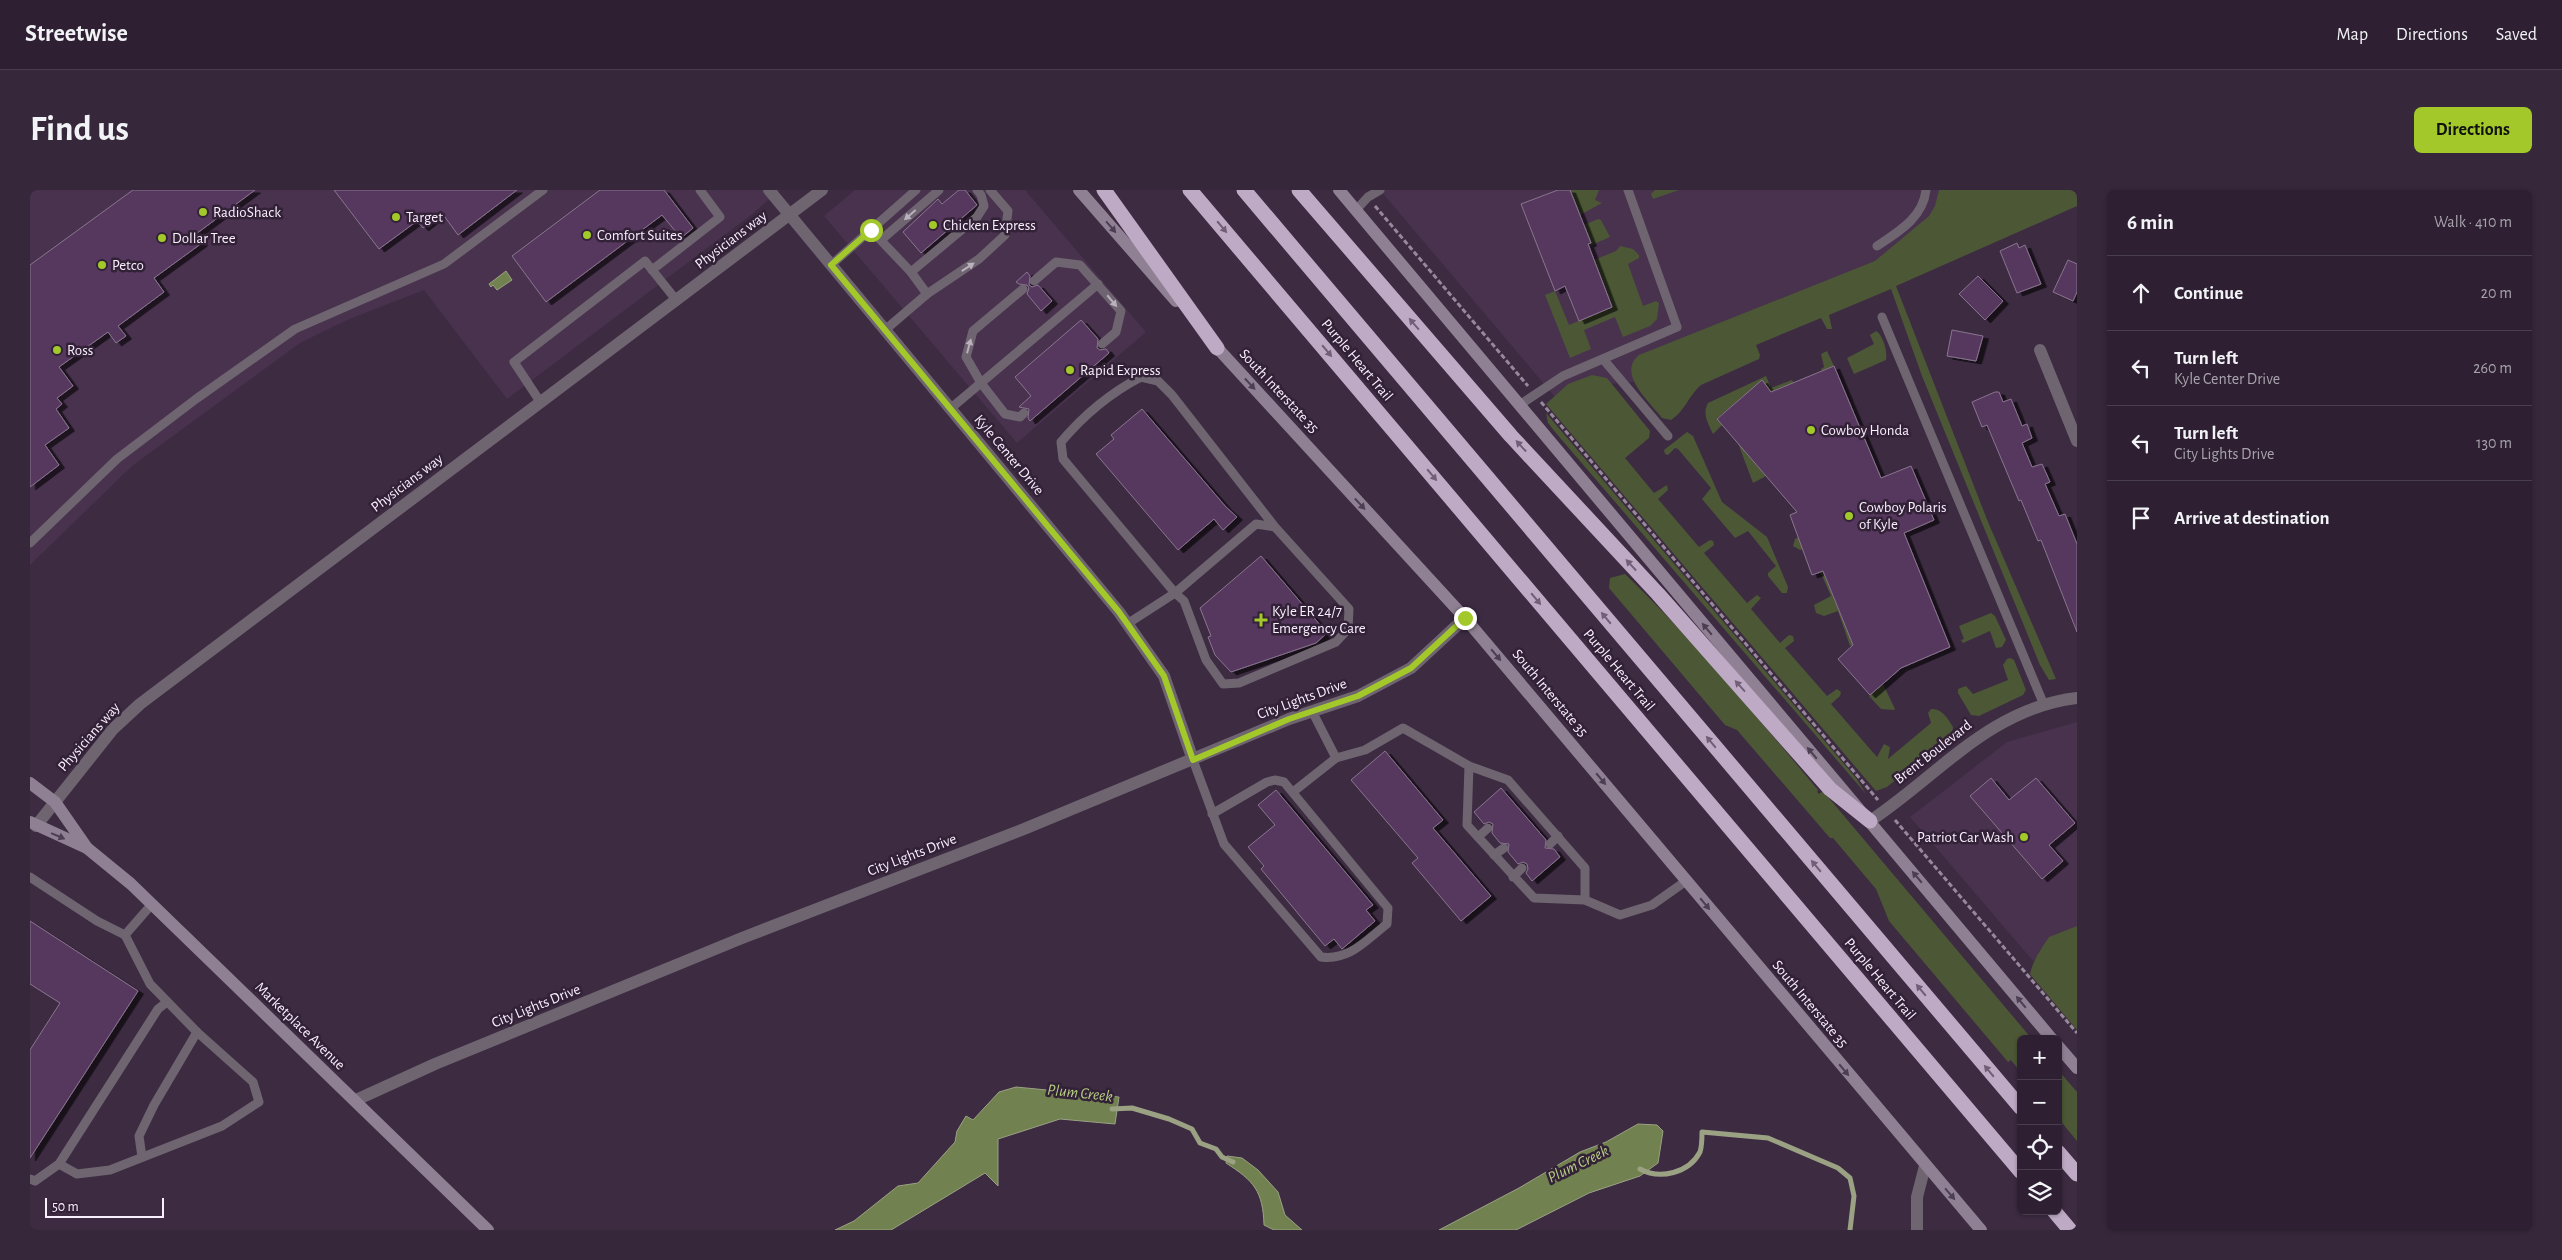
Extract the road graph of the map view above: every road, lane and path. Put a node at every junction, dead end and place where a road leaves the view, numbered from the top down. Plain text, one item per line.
1 (544, 190) edge
2 (700, 190) edge
3 (769, 190) edge
4 (822, 190) edge
5 (916, 190) edge
6 (939, 190) edge
7 (977, 190) edge
8 (990, 190) edge
9 (1079, 190) edge
10 (1104, 190) edge
11 (1190, 190) edge
12 (1244, 190) edge
13 (1299, 190) edge
14 (1339, 190) edge
15 (1380, 190) edge
16 (1628, 190) edge
17 (1926, 190) edge
18 (1368, 197) junction
19 (1356, 210) junction
20 (790, 216) junction
21 (871, 230) junction
22 (882, 240) junction
23 (1876, 246) dead end
24 (831, 265) junction
25 (652, 270) junction
26 (911, 272) junction
27 (1034, 280) dead end
28 (1098, 284) junction
29 (1023, 289) dead end
30 (927, 294) junction
31 (677, 301) junction
32 (1882, 317) dead end
33 (885, 330) junction
34 (1102, 344) dead end
35 (1217, 348) junction
36 (2040, 350) dead end
37 (1603, 359) junction
38 (981, 383) junction
39 (1535, 394) junction
40 (542, 403) junction
41 (1521, 404) junction
42 (950, 409) junction
43 (1024, 413) dead end
44 (1668, 436) dead end
45 (2077, 442) edge
46 (1275, 527) junction
47 (30, 543) edge
48 (1176, 592) junction
49 (1465, 618) junction
50 (1127, 624) junction
51 (2077, 698) edge
52 (2044, 705) junction
53 (1312, 712) junction
54 (1336, 758) junction
55 (1193, 760) junction
56 (1469, 766) junction
57 (30, 783) edge
58 (1292, 792) junction
59 (1871, 792) dead end
60 (1523, 796) junction
61 (55, 802) junction
62 (1515, 804) dead end
63 (1212, 814) junction
64 (1540, 817) junction
65 (1870, 821) junction
66 (33, 824) edge
67 (1532, 824) dead end
68 (1488, 828) dead end
69 (1901, 828) dead end
70 (1558, 836) junction
71 (1478, 837) junction
72 (1550, 844) dead end
73 (87, 848) junction
74 (1504, 848) dead end
75 (1494, 855) junction
76 (1522, 868) dead end
77 (1513, 876) junction
78 (30, 877) edge
79 (1686, 881) junction
80 (1585, 900) junction
81 (152, 904) junction
82 (125, 934) junction
83 (167, 1002) junction
84 (197, 1032) junction
85 (2077, 1033) edge
86 (2049, 1035) edge
87 (2062, 1051) edge
88 (2077, 1068) edge
89 (356, 1100) junction
90 (2017, 1103) edge
91 (142, 1157) junction
92 (2062, 1157) edge
93 (59, 1164) junction
94 (1926, 1166) junction
95 (2019, 1170) edge
96 (2077, 1174) edge
97 (30, 1179) edge
98 (2057, 1215) edge
99 (488, 1230) edge
100 (1917, 1230) edge
101 (1981, 1230) edge
102 (2070, 1230) edge

1 - 47 lane
2 - 25 lane
3 - 20 street, Kyle Center Drive
4 - 20 street, Physicians way
5 - 21 lane
6 -> 22 lane
7 - 26 lane
30 -> 8 lane
9 -> 35 main road, South Interstate 35
10 - 35 highway
11 -> 95 highway, Purple Heart Trail
90 -> 12 highway, Purple Heart Trail
65 -> 13 highway
14 - 19 main road
15 - 18 lane
16 - 37 lane
17 - 23 lane
18 - 19 lane
18 - 39 path
19 - 41 main road
20 - 24 street, Kyle Center Drive
20 - 31 street, Physicians way
21 - 22 lane
21 - 24 lane
22 - 26 lane
24 - 33 street, Kyle Center Drive
25 - 31 lane
25 - 40 lane
26 - 30 lane
27 - 28 lane
28 -> 34 lane
28 - 38 lane
38 -> 29 lane
30 - 33 lane
31 - 40 street, Physicians way
32 - 52 lane
33 - 42 street, Kyle Center Drive
35 -> 49 main road, South Interstate 35
36 - 45 street
37 - 39 lane
37 - 44 lane
38 - 42 lane
38 - 43 lane
39 - 41 lane
39 - 59 path
40 - 61 street, Physicians way
65 -> 41 main road
42 - 50 street, Kyle Center Drive
46 - 48 lane
46 - 48 lane
46 - 48 lane
48 - 50 lane
49 - 53 street, City Lights Drive
49 -> 79 main road, South Interstate 35
50 - 55 street, Kyle Center Drive
51 - 52 street, Brent Boulevard
52 - 65 street, Brent Boulevard
53 - 54 lane
53 - 55 street, City Lights Drive
54 - 56 lane
54 - 58 lane
55 - 63 lane
55 - 89 street, City Lights Drive
56 - 60 lane
56 - 71 lane
57 - 61 main road, Marketplace Avenue
58 - 63 lane
58 - 63 lane
60 - 62 lane
60 - 64 lane
61 - 66 street, Physicians way
61 - 73 main road, Marketplace Avenue
64 - 67 lane
64 - 70 lane
86 -> 65 main road
66 -> 73 main road, Marketplace Avenue
68 - 71 lane
69 - 85 path
70 - 72 lane
70 - 80 lane
71 - 75 lane
73 - 81 main road, Marketplace Avenue
74 - 75 lane
75 - 77 lane
76 - 77 lane
77 - 80 lane
78 - 82 lane
79 - 80 lane
79 -> 94 main road, South Interstate 35
81 - 82 lane
81 - 89 main road, Marketplace Avenue
82 - 83 lane
83 - 84 lane
83 - 93 lane
84 - 91 lane
84 - 91 lane
87 - 88 main road
89 - 99 main road, Marketplace Avenue
91 - 93 lane
92 - 96 highway
93 - 97 lane
94 - 100 street
94 -> 101 main road, South Interstate 35
98 - 102 highway

